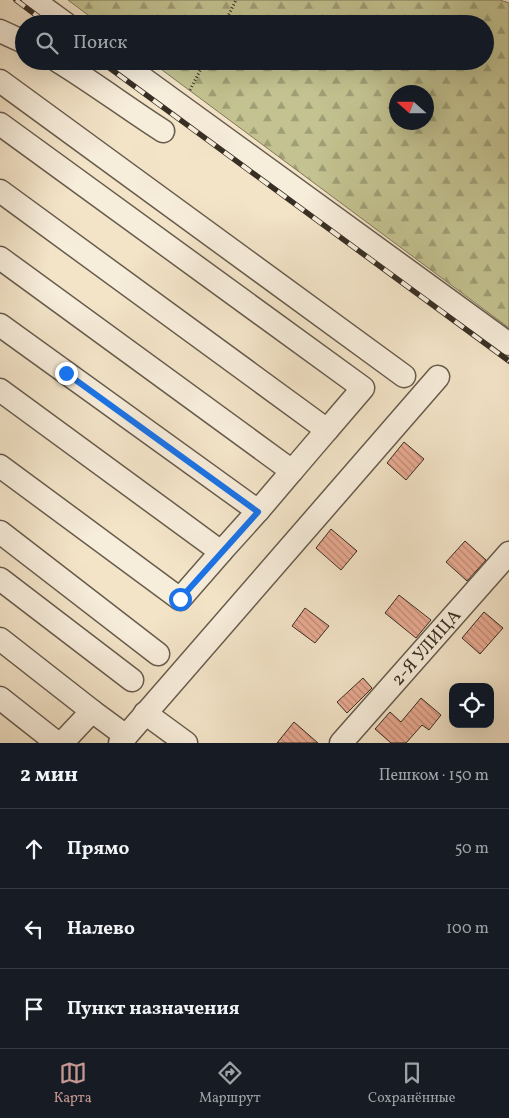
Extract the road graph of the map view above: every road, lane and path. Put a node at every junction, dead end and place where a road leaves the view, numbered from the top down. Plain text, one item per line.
1 (236, 0) edge
2 (40, 2) edge
3 (55, 15) edge
4 (228, 15) edge
5 (0, 31) edge
6 (15, 38) edge
7 (73, 70) edge
8 (132, 70) edge
9 (200, 70) edge
10 (0, 81) edge
11 (182, 106) junction
12 (0, 124) edge
13 (163, 131) dead end
14 (0, 191) edge
15 (0, 258) edge
16 (0, 325) edge
17 (509, 344) edge
18 (404, 376) dead end
19 (438, 377) dead end
20 (0, 390) edge
21 (327, 430) junction
22 (0, 466) edge
23 (292, 471) junction
24 (258, 512) junction
25 (0, 532) edge
26 (221, 552) junction
27 (509, 552) edge
28 (0, 579) edge
29 (0, 639) edge
30 (158, 654) dead end
31 (132, 680) dead end
32 (0, 698) edge
33 (92, 711) junction
34 (145, 713) junction
35 (123, 740) edge
36 (57, 743) edge
37 (62, 743) edge
38 (186, 743) edge
39 (342, 743) edge

1 - 4 path
2 - 3 street
5 - 6 street
7 - 13 street
8 - 11 street
9 - 11 path
10 - 18 street
11 - 17 street
12 - 21 street
14 - 21 street
15 - 23 street
16 - 24 street
19 - 34 street
20 - 26 street
21 - 23 street
22 - 26 street
23 - 24 street
24 - 26 street
25 - 30 street
27 - 39 street, 2-Я УЛИЦА
28 - 31 street
29 - 33 street
32 - 36 street
33 - 35 street
33 - 37 street
34 - 35 street
34 - 38 street

